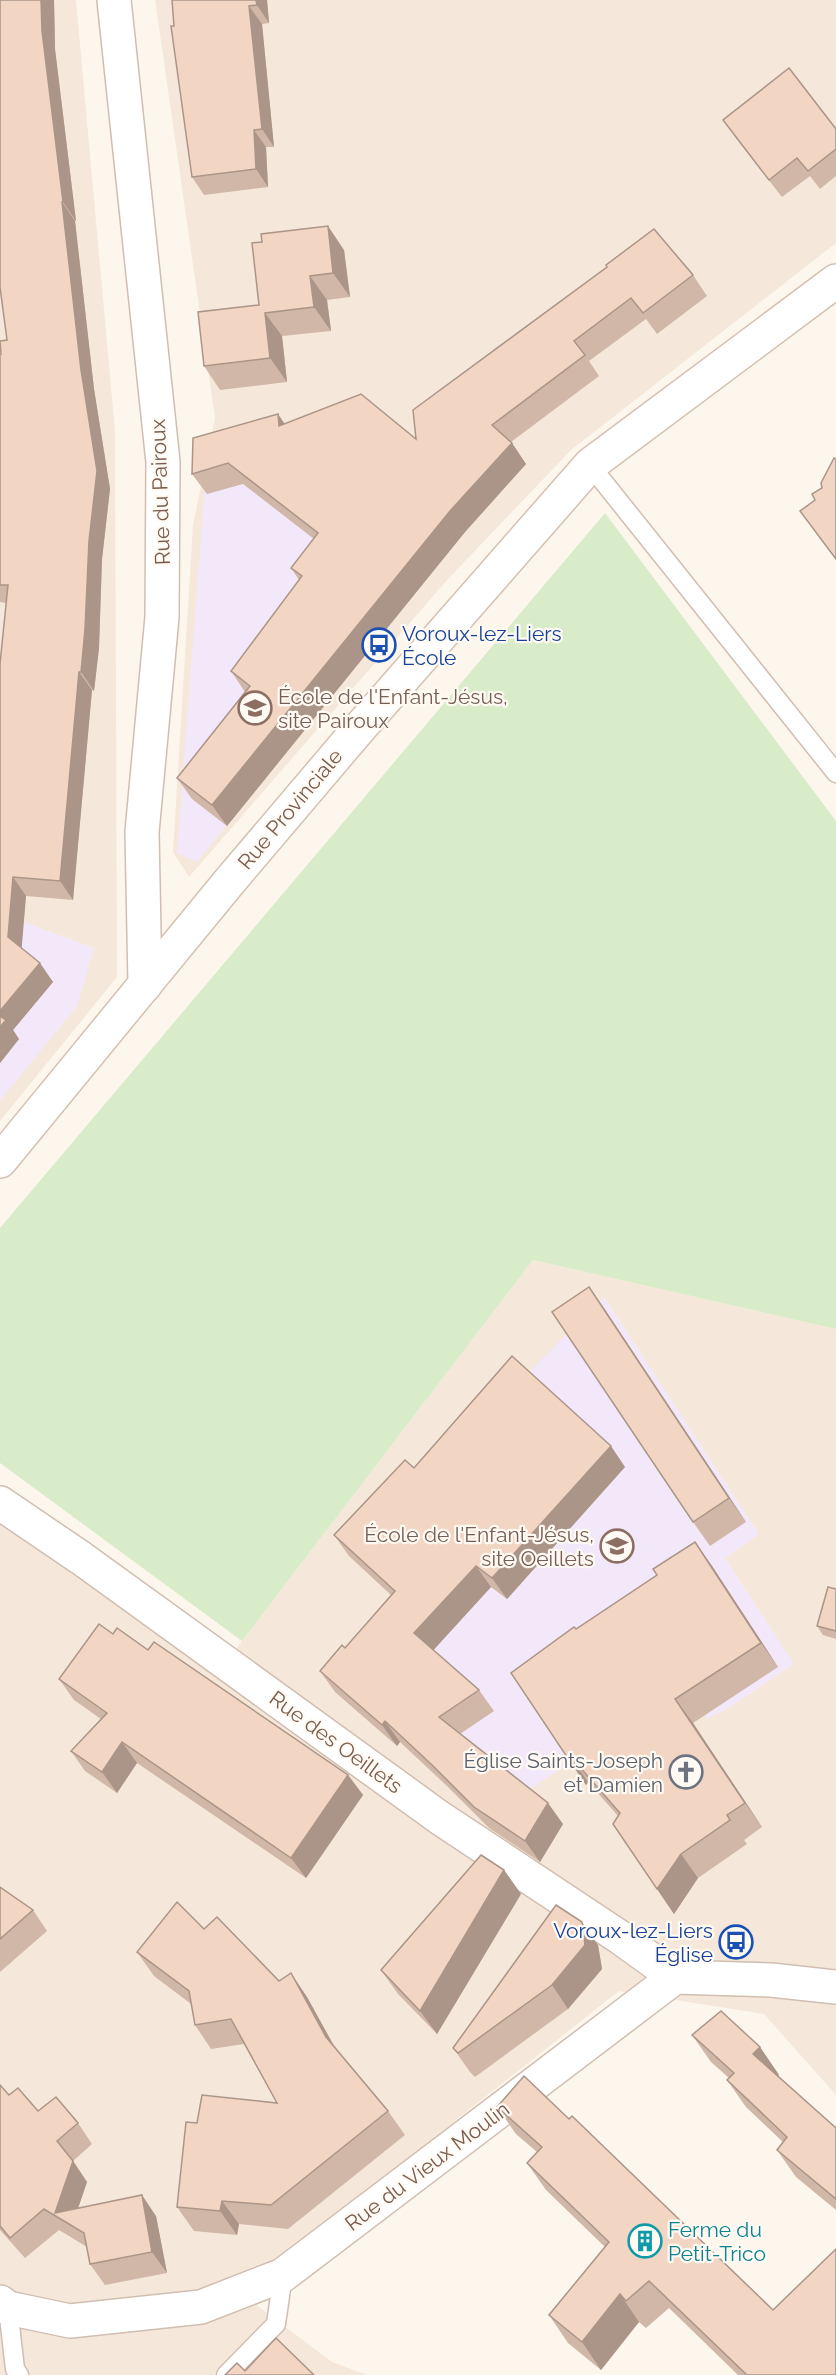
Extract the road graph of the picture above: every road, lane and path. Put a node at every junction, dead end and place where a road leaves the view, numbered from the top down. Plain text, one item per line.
1 (114, 0) edge
2 (836, 281) edge
3 (590, 465) junction
4 (836, 772) edge
5 (145, 985) junction
6 (0, 1161) edge
7 (0, 1503) edge
8 (675, 1977) junction
9 (836, 1987) edge
10 (283, 2275) junction
11 (4, 2305) edge
12 (19, 2375) edge
13 (226, 2375) edge

1 - 5 street, Rue du Pairoux
2 - 3 street, Rue Provinciale
3 - 4 lane
3 - 5 street, Rue Provinciale
5 - 6 street, Rue Provinciale
7 - 8 street, Rue des Oeillets
8 - 9 street
8 - 10 street, Rue du Vieux Moulin
10 - 11 street, Rue du Vieux Moulin
10 - 13 lane
11 - 12 lane

